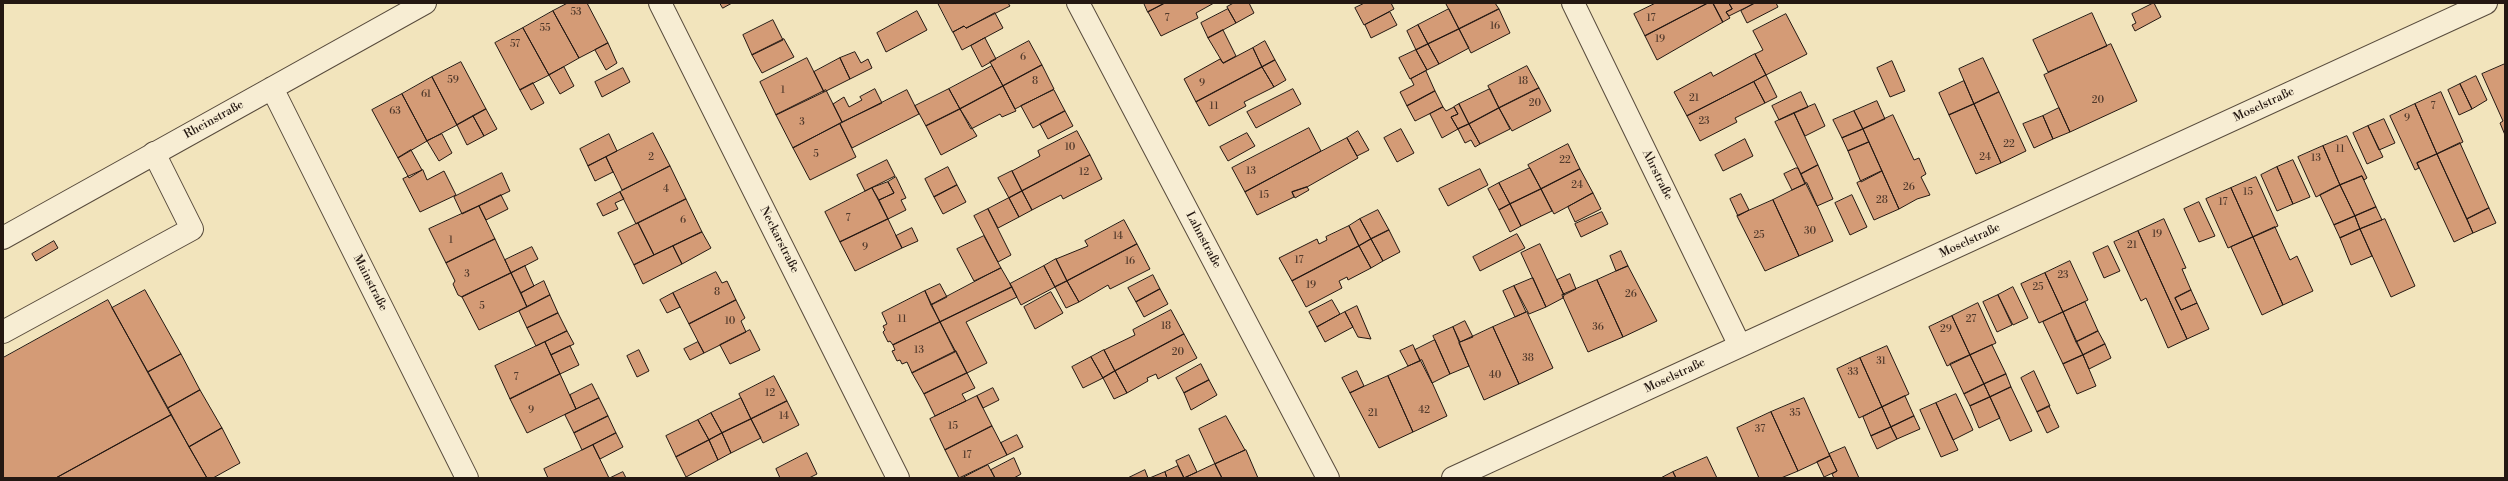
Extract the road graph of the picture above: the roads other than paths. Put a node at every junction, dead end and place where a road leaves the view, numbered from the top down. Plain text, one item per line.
1 (425, 3) edge
2 (660, 3) edge
3 (1078, 3) edge
4 (1573, 3) edge
5 (2486, 3) edge
6 (272, 88) junction
7 (154, 153) junction
8 (3, 238) edge
9 (3, 332) edge
10 (1740, 346) junction
11 (467, 478) edge
12 (898, 478) edge
13 (1328, 478) edge
14 (1453, 478) edge

1 - 6 street, Rheinstraße
2 - 12 street, Neckarstraße
3 - 13 street, Lahnstraße
4 - 10 street, Ahrstraße
5 - 10 street, Moselstraße
6 - 7 street, Rheinstraße
6 - 11 street, Mainstraße
7 - 8 street, Rheinstraße
7 - 9 street
10 - 14 street, Moselstraße

